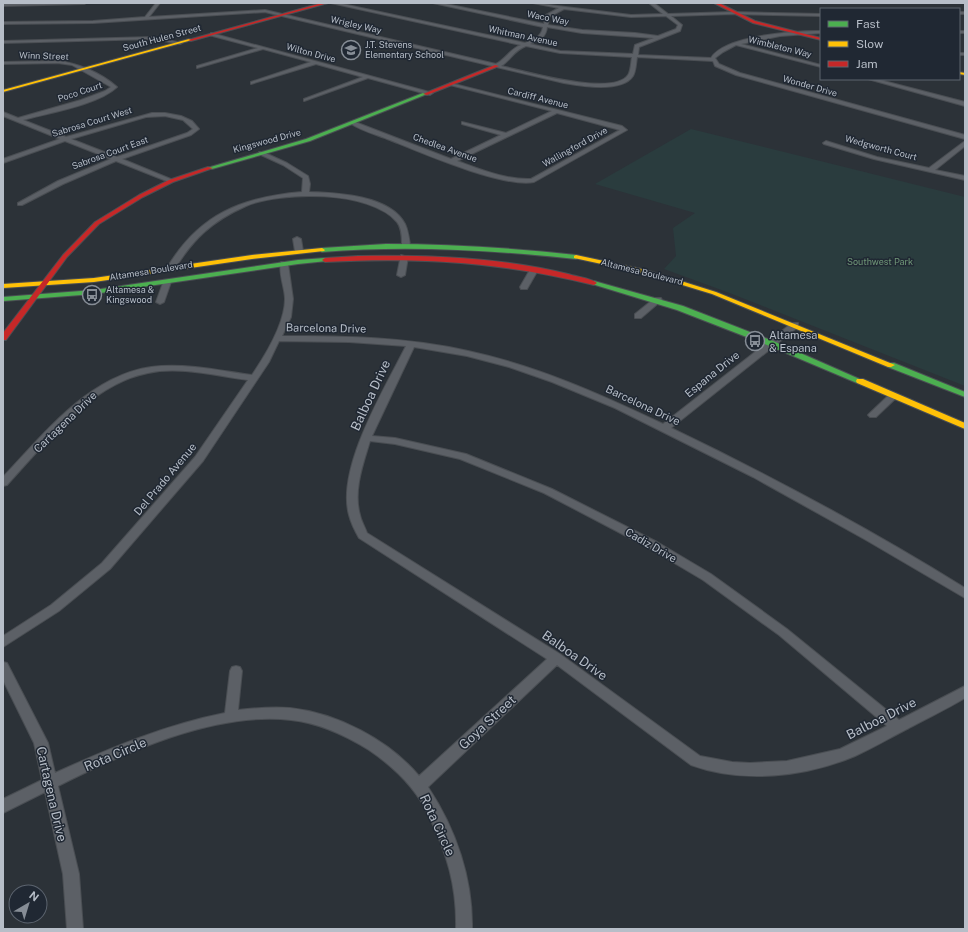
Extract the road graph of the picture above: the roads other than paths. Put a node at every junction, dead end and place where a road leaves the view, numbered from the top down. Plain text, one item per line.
1 (84, 3) edge
2 (158, 3) edge
3 (326, 3) edge
4 (333, 3) edge
5 (435, 3) edge
6 (535, 3) edge
7 (651, 3) edge
8 (716, 3) edge
9 (3, 5) edge
10 (563, 8) junction
11 (733, 13) junction
12 (282, 15) junction
13 (668, 15) junction
14 (820, 15) edge
15 (146, 19) junction
16 (3, 23) edge
17 (544, 25) junction
18 (772, 28) junction
19 (794, 33) junction
20 (211, 34) junction
21 (819, 35) edge
22 (767, 36) junction
23 (658, 37) junction
24 (3, 42) edge
25 (180, 43) junction
26 (735, 44) junction
27 (525, 45) junction
28 (262, 48) junction
29 (634, 56) junction
30 (713, 60) junction
31 (316, 62) junction
32 (3, 63) edge
33 (497, 66) junction
34 (820, 66) edge
35 (199, 67) dead end
36 (84, 69) junction
37 (369, 76) junction
38 (874, 80) edge
39 (253, 83) dead end
40 (452, 84) junction
41 (3, 91) edge
42 (430, 93) junction
43 (306, 100) dead end
44 (965, 104) edge
45 (556, 111) junction
46 (3, 114) edge
47 (16, 120) junction
48 (188, 121) joint
49 (353, 123) junction
50 (464, 123) dead end
51 (621, 128) joint
52 (507, 135) junction
53 (965, 137) edge
54 (64, 139) junction
55 (826, 143) dead end
56 (965, 143) edge
57 (261, 153) junction
58 (116, 159) junction
59 (3, 161) edge
60 (452, 161) junction
61 (931, 170) junction
62 (965, 178) edge
63 (171, 181) junction
64 (532, 181) joint
65 (304, 194) junction
66 (20, 204) dead end
67 (297, 239) dead end
68 (406, 245) junction
69 (316, 250) junction
70 (299, 251) junction
71 (261, 256) junction
72 (404, 257) junction
73 (360, 258) junction
74 (433, 259) junction
75 (284, 264) junction
76 (171, 268) junction
77 (534, 270) junction
78 (401, 276) dead end
79 (195, 277) junction
80 (166, 282) junction
81 (43, 284) junction
82 (3, 286) edge
83 (133, 286) junction
84 (524, 287) dead end
85 (34, 297) junction
86 (3, 299) edge
87 (658, 300) junction
88 (160, 302) dead end
89 (638, 316) dead end
90 (795, 325) junction
91 (3, 338) edge
92 (277, 339) junction
93 (770, 343) junction
94 (411, 344) junction
95 (254, 378) junction
96 (965, 395) edge
97 (892, 396) junction
98 (873, 415) dead end
99 (965, 426) edge
100 (664, 428) junction
101 (366, 438) junction
102 (3, 483) edge
103 (965, 594) edge
104 (3, 642) edge
105 (556, 658) junction
106 (3, 667) edge
107 (236, 671) dead end
108 (965, 691) edge
109 (231, 717) junction
110 (898, 726) junction
111 (51, 783) junction
112 (419, 786) junction
113 (3, 806) edge
114 (75, 929) edge
115 (464, 929) edge

1 - 9 street
2 - 15 street
3 - 12 main road, South Hulen Street
4 - 27 street, Whitman Avenue
5 - 17 street, Waco Way
6 - 10 street
7 - 13 street
8 - 11 main road
10 - 13 street
10 - 17 street, Kingswood Drive
11 - 13 street
11 - 14 street
11 - 18 main road
12 - 15 street, Wrigley Way
12 - 20 main road, South Hulen Street
12 - 33 street, Wrigley Way
13 - 23 street
15 - 16 street, Wrigley Way
17 - 23 street, Waco Way
17 - 27 street, Kingswood Drive
18 - 19 main road
18 - 22 street
19 - 21 main road
19 - 22 street
20 - 25 main road, South Hulen Street
20 - 28 street, Wilton Drive
22 - 26 street
23 - 29 street
24 - 25 street
25 - 36 main road, South Hulen Street
26 - 30 street
26 - 34 street, Wimbleton Way
27 - 29 street, Whitman Avenue
27 - 33 street, Kingswood Drive
28 - 31 street, Wilton Drive
28 - 35 street
29 - 30 street, Whitman Avenue
29 - 33 street, Wrigley Way
30 - 53 street, Wonder Drive
31 - 37 street, Wilton Drive
31 - 39 street
32 - 36 street, Winn Street
33 - 40 main road, Kingswood Drive
36 - 41 main road, South Hulen Street
36 - 47 street, Poco Court
37 - 42 street, Wilton Drive
37 - 43 street
38 - 44 street
40 - 42 main road, Kingswood Drive
40 - 45 street, Cardiff Avenue
42 - 49 main road, Kingswood Drive
45 - 51 street, Cardiff Avenue
45 - 52 street
46 - 47 street
47 - 54 street
48 - 54 street, Sabrosa Court West
48 - 58 street, Sabrosa Court East
49 - 57 main road, Kingswood Drive
49 - 60 street, Chedlea Avenue
50 - 52 street
51 - 64 street, Wallingford Drive
52 - 60 street
54 - 58 street
54 - 59 street, Sabrosa Court West
55 - 61 street, Wedgworth Court
56 - 61 street
57 - 63 main road, Kingswood Drive
57 - 65 street
58 - 63 street
58 - 66 street, Sabrosa Court East
60 - 64 street, Chedlea Avenue
61 - 62 street, Wedgworth Court
63 - 81 main road, Kingswood Drive
65 - 68 street
65 - 76 street
67 - 70 street
68 - 69 main road, Altamesa Boulevard
68 - 73 main road
68 - 74 main road
68 - 90 main road, Altamesa Boulevard
69 - 70 main road, Altamesa Boulevard
69 - 75 main road
70 - 71 main road, Altamesa Boulevard
71 - 75 main road
71 - 76 main road, Altamesa Boulevard
72 - 73 main road, Altamesa Boulevard
72 - 74 main road, Altamesa Boulevard
72 - 78 street
73 - 75 main road, Altamesa Boulevard
74 - 77 main road, Altamesa Boulevard
75 - 79 main road, Altamesa Boulevard
75 - 92 street, Del Prado Avenue
76 - 79 main road
76 - 81 main road, Altamesa Boulevard
76 - 83 main road
77 - 84 street
77 - 87 main road, Altamesa Boulevard
79 - 80 main road, Altamesa Boulevard
80 - 83 main road, Altamesa Boulevard
80 - 88 street, Altamesa Boulevard
81 - 82 main road, Altamesa Boulevard
81 - 85 main road, Kingswood Drive
83 - 85 main road, Altamesa Boulevard
85 - 86 main road, Altamesa Boulevard
85 - 91 main road, Kingswood Drive
87 - 89 street
87 - 93 main road, Altamesa Boulevard
90 - 93 street, Espana Drive
90 - 96 main road, Altamesa Boulevard
92 - 94 street, Barcelona Drive
92 - 95 street, Del Prado Avenue
93 - 97 main road, Altamesa Boulevard
93 - 100 street, Espana Drive
94 - 100 street, Barcelona Drive
94 - 101 street, Balboa Drive
95 - 102 street, Cartagena Drive
95 - 104 street, Del Prado Avenue
97 - 98 street
97 - 99 main road, Altamesa Boulevard
100 - 103 street, Barcelona Drive
101 - 105 street, Balboa Drive
101 - 110 street, Cadiz Drive
105 - 110 street, Balboa Drive
105 - 112 street, Goya Street
106 - 111 street, Cartagena Drive
107 - 109 street
108 - 110 street, Balboa Drive
109 - 111 street, Rota Circle
109 - 112 street, Rota Circle
111 - 113 street, Rota Circle
111 - 114 street, Cartagena Drive
112 - 115 street, Rota Circle

